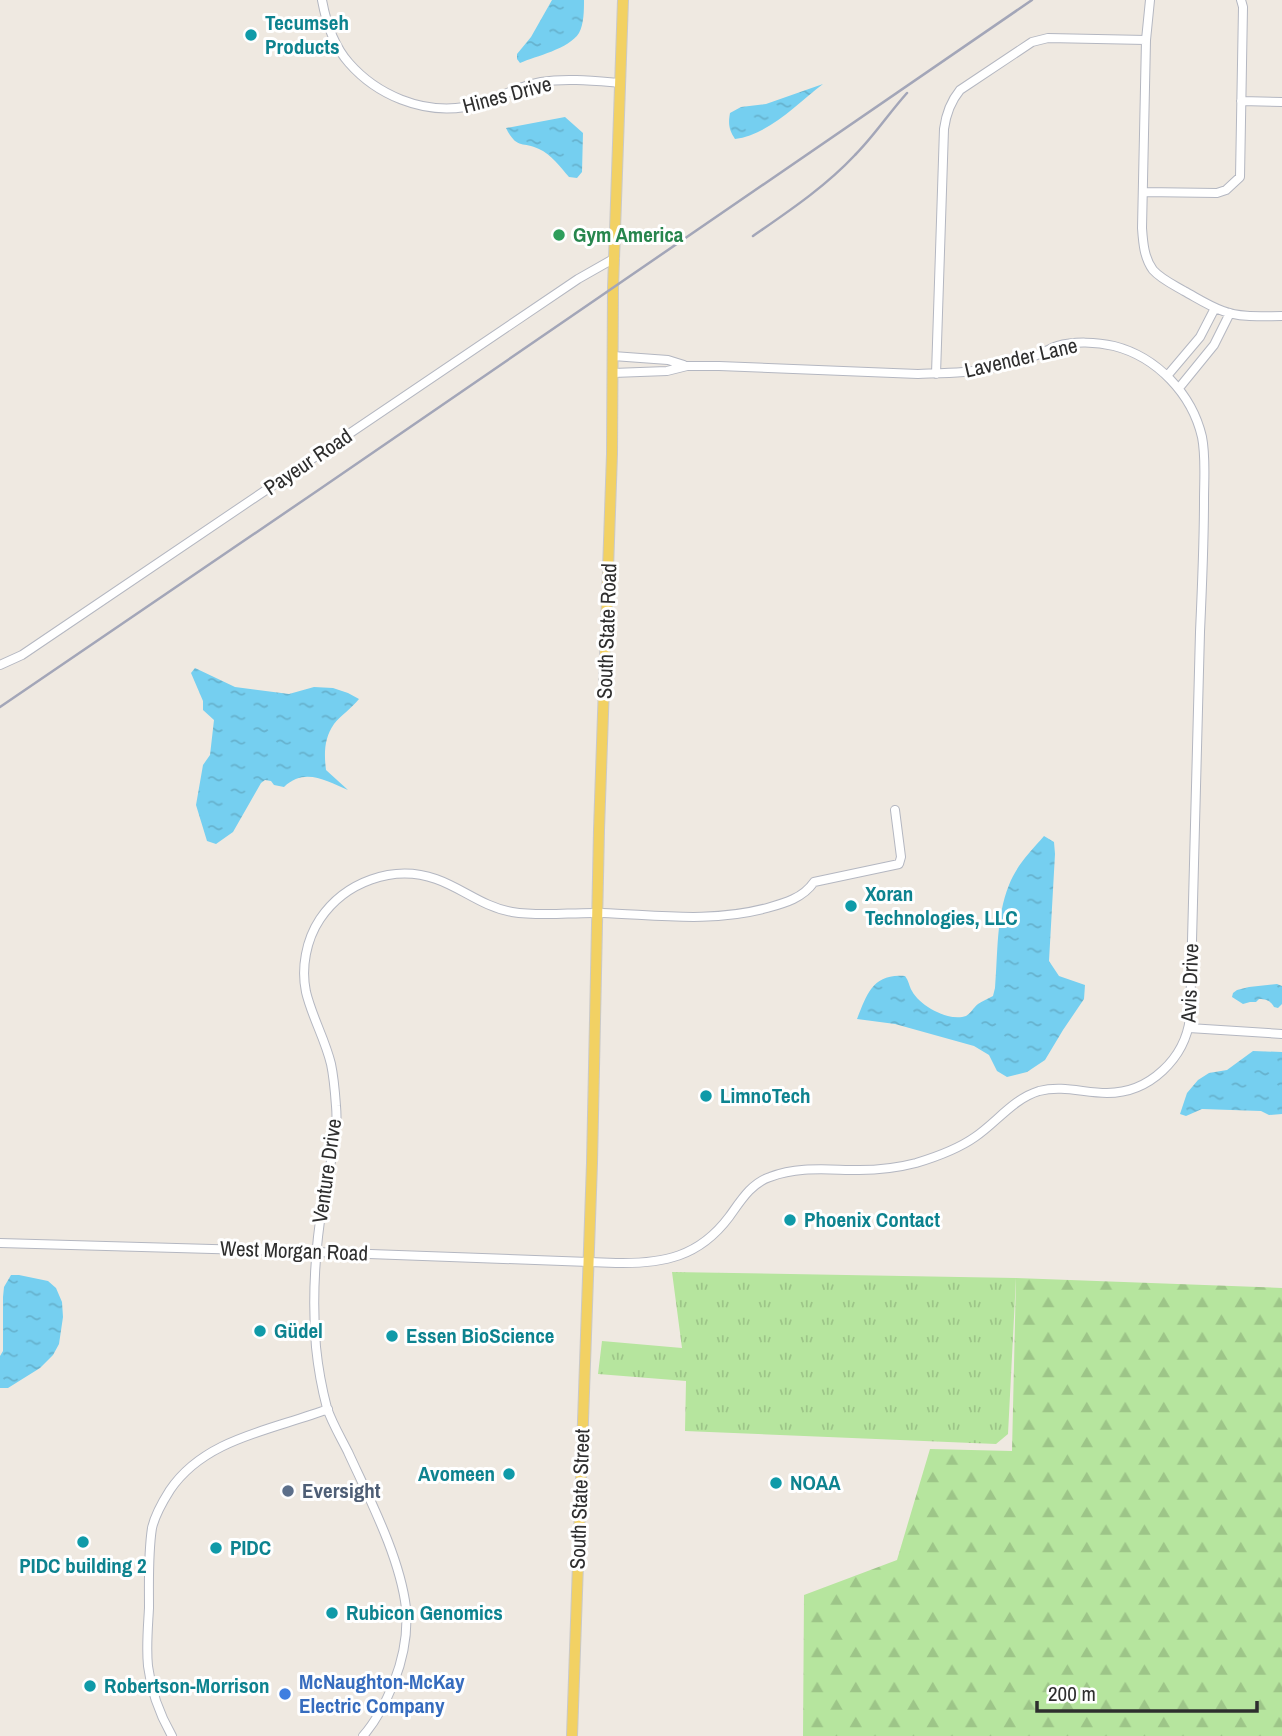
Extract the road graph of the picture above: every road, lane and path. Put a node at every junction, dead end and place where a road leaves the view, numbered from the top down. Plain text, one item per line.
1 (323, 0) edge
2 (623, 0) edge
3 (1150, 0) edge
4 (1241, 0) edge
5 (1146, 40) junction
6 (621, 83) junction
7 (1241, 101) junction
8 (1282, 102) edge
9 (1143, 192) junction
10 (615, 258) junction
11 (1215, 308) junction
12 (1230, 313) junction
13 (1282, 316) edge
14 (613, 356) junction
15 (687, 366) junction
16 (613, 373) junction
17 (936, 374) junction
18 (1167, 376) junction
19 (1179, 388) junction
20 (1204, 503) joint
21 (0, 664) edge
22 (895, 810) dead end
23 (599, 913) junction
24 (1189, 1028) junction
25 (1282, 1034) edge
26 (0, 1244) edge
27 (315, 1252) junction
28 (588, 1261) junction
29 (328, 1409) junction
30 (172, 1736) edge
31 (363, 1736) edge
32 (572, 1736) edge

1 - 6 street, Hines Drive
2 - 6 main road, South State Road
3 - 5 street
4 - 7 street
5 - 9 street
5 - 17 street
6 - 10 main road, South State Road
7 - 8 street
7 - 9 street
9 - 11 street
10 - 14 main road, South State Road
10 - 21 street, Payeur Road
11 - 12 street
11 - 18 street
12 - 13 street
12 - 19 street
14 - 15 street, Lavender Lane
14 - 16 main road, South State Road
15 - 16 street, Lavender Lane
15 - 17 street, Lavender Lane
16 - 23 main road, South State Road
17 - 18 street, Lavender Lane
18 - 19 street, Lavender Lane
19 - 20 street, Lavender Lane
20 - 24 street, Avis Drive
22 - 23 street, Venture Drive
23 - 27 street, Venture Drive
23 - 28 main road, South State Road
24 - 25 street
24 - 28 street, Avis Drive
26 - 27 street, West Morgan Road
27 - 28 street, West Morgan Road
27 - 29 street, Venture Drive
28 - 32 main road, South State Street
29 - 30 street
29 - 31 street, Venture Drive

